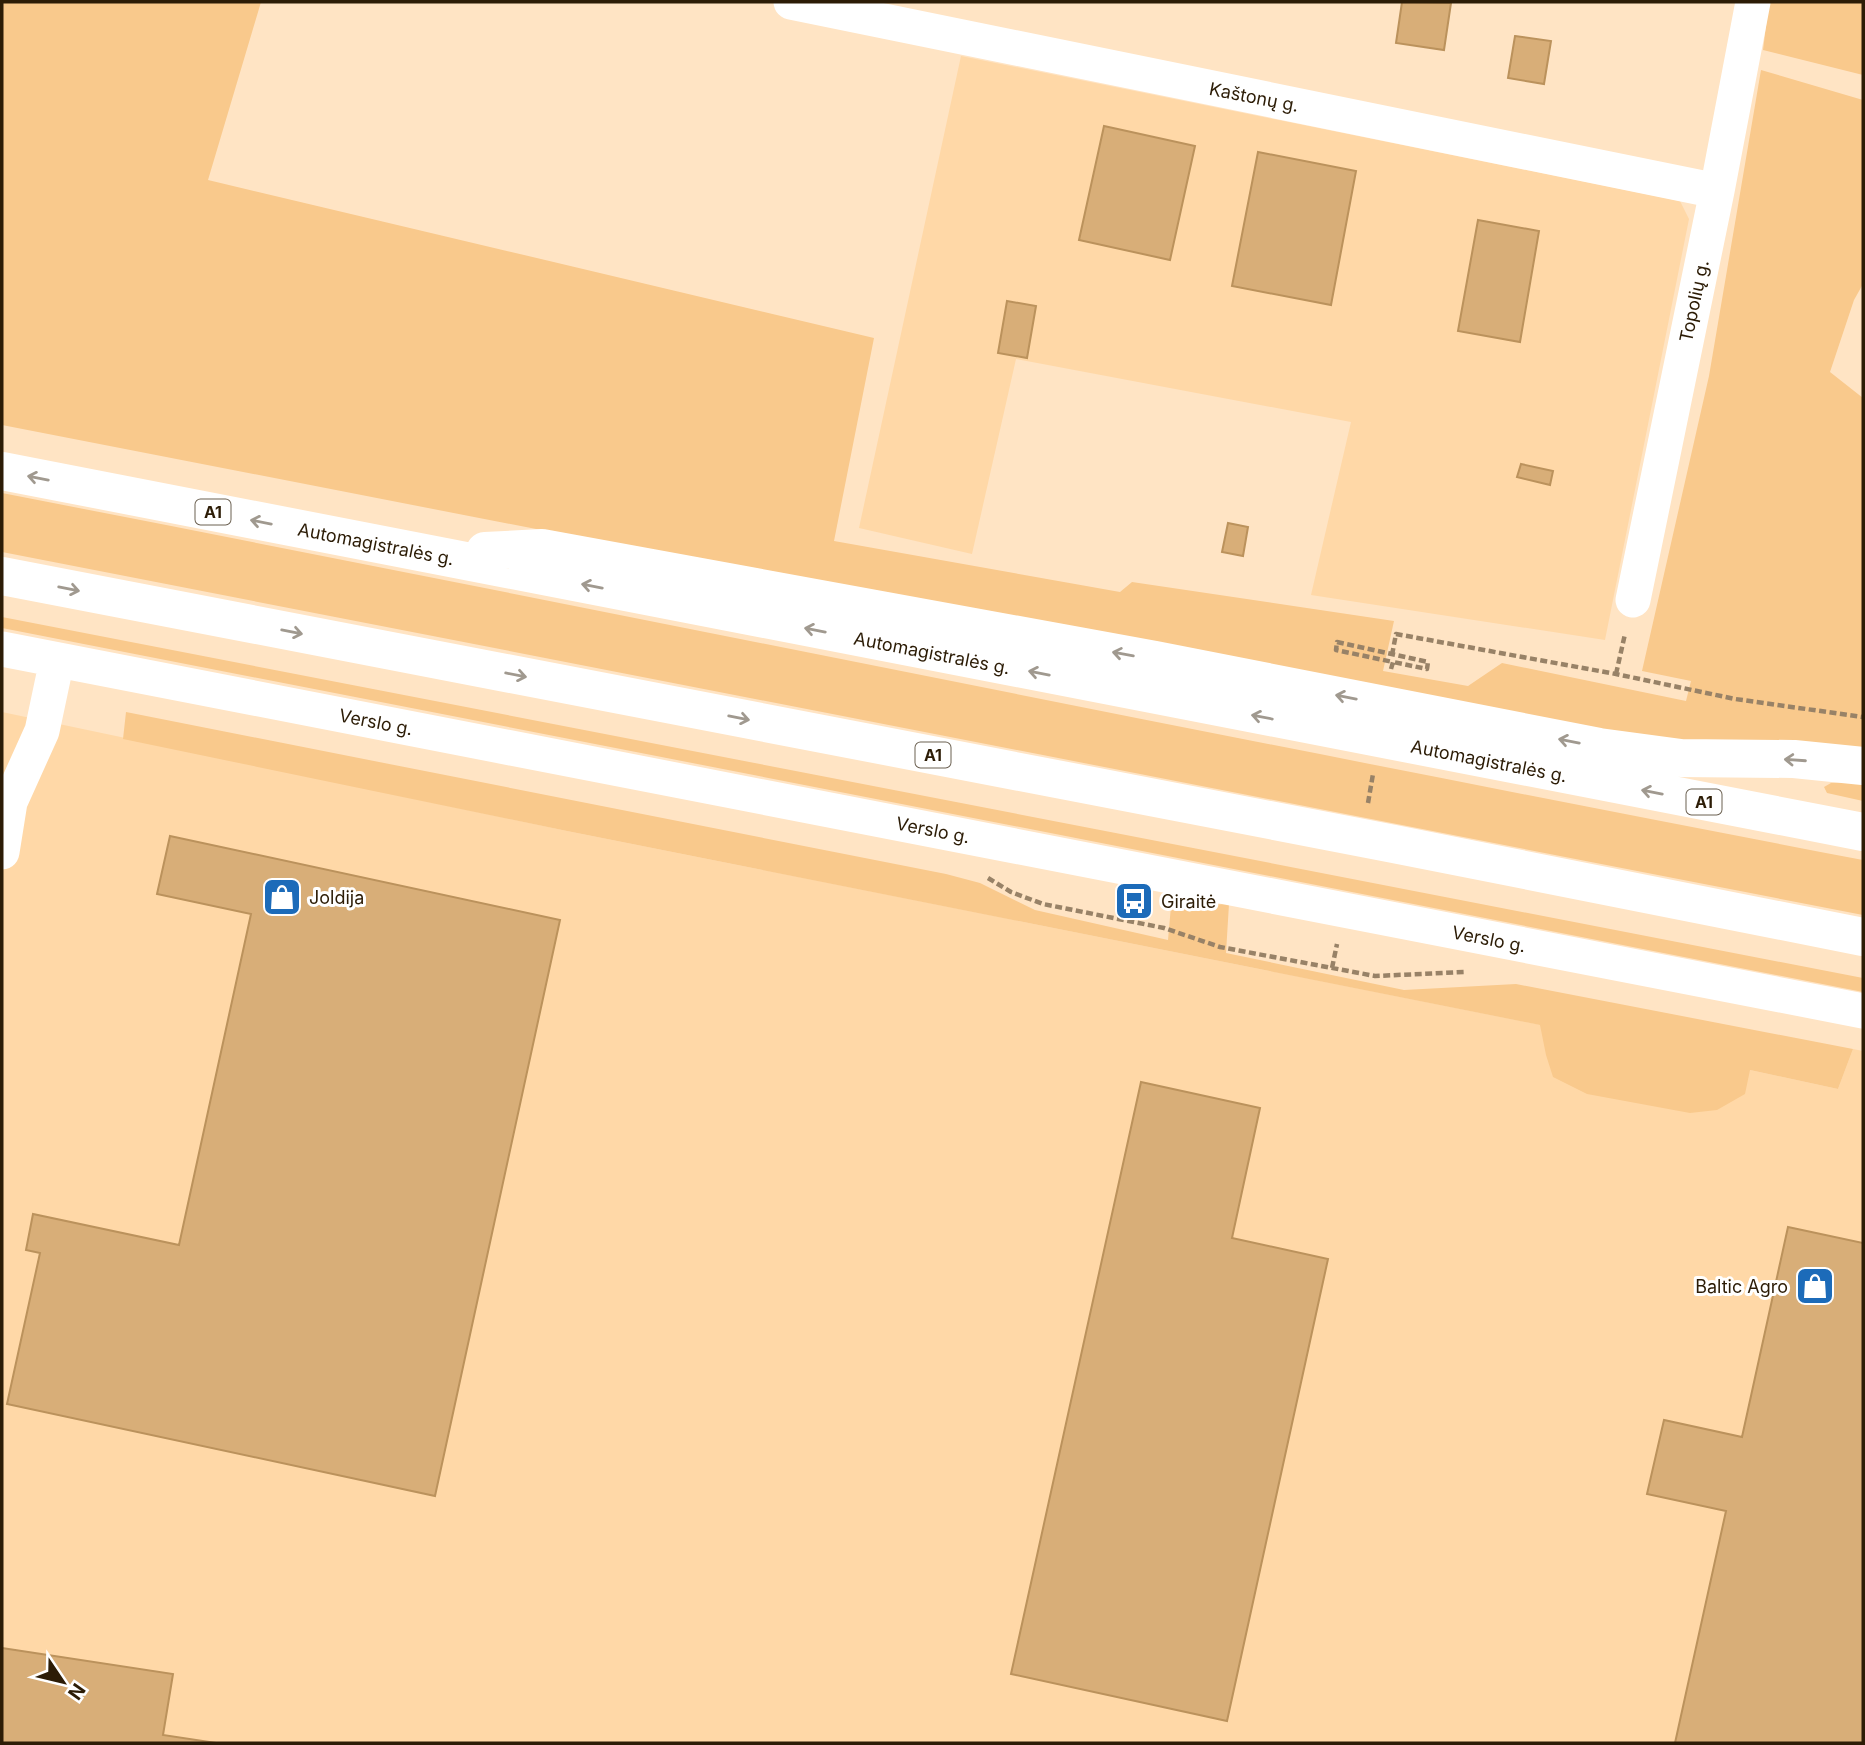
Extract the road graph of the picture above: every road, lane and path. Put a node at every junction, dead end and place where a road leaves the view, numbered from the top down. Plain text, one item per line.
1 (791, 2) edge
2 (1753, 2) edge
3 (1717, 191) junction
4 (2, 471) edge
5 (424, 554) junction
6 (2, 576) edge
7 (1633, 600) joint
8 (2, 649) edge
9 (1392, 655) junction
10 (57, 660) junction
11 (1392, 662) junction
12 (1616, 674) junction
13 (1390, 675) dead end
14 (1863, 717) edge
15 (1863, 766) edge
16 (1375, 767) dead end
17 (1368, 807) dead end
18 (1863, 832) edge
19 (2, 852) edge
20 (1863, 937) edge
21 (1325, 941) dead end
22 (1332, 968) dead end
23 (1863, 1011) edge

1 - 3 street, Kaštonų g.
2 - 3 street, Topolių g.
3 - 7 street, Topolių g.
5 -> 4 highway, Automagistralės g. / A1
15 -> 5 highway
18 -> 5 highway, Automagistralės g. / A1
6 -> 20 highway, A1
7 - 12 path
8 - 10 street, Verslo g.
9 - 11 path
9 - 11 path
9 - 12 path
10 - 19 street
10 - 23 street, Verslo g.
11 - 13 path
12 - 14 path
16 - 17 path
21 - 22 path

